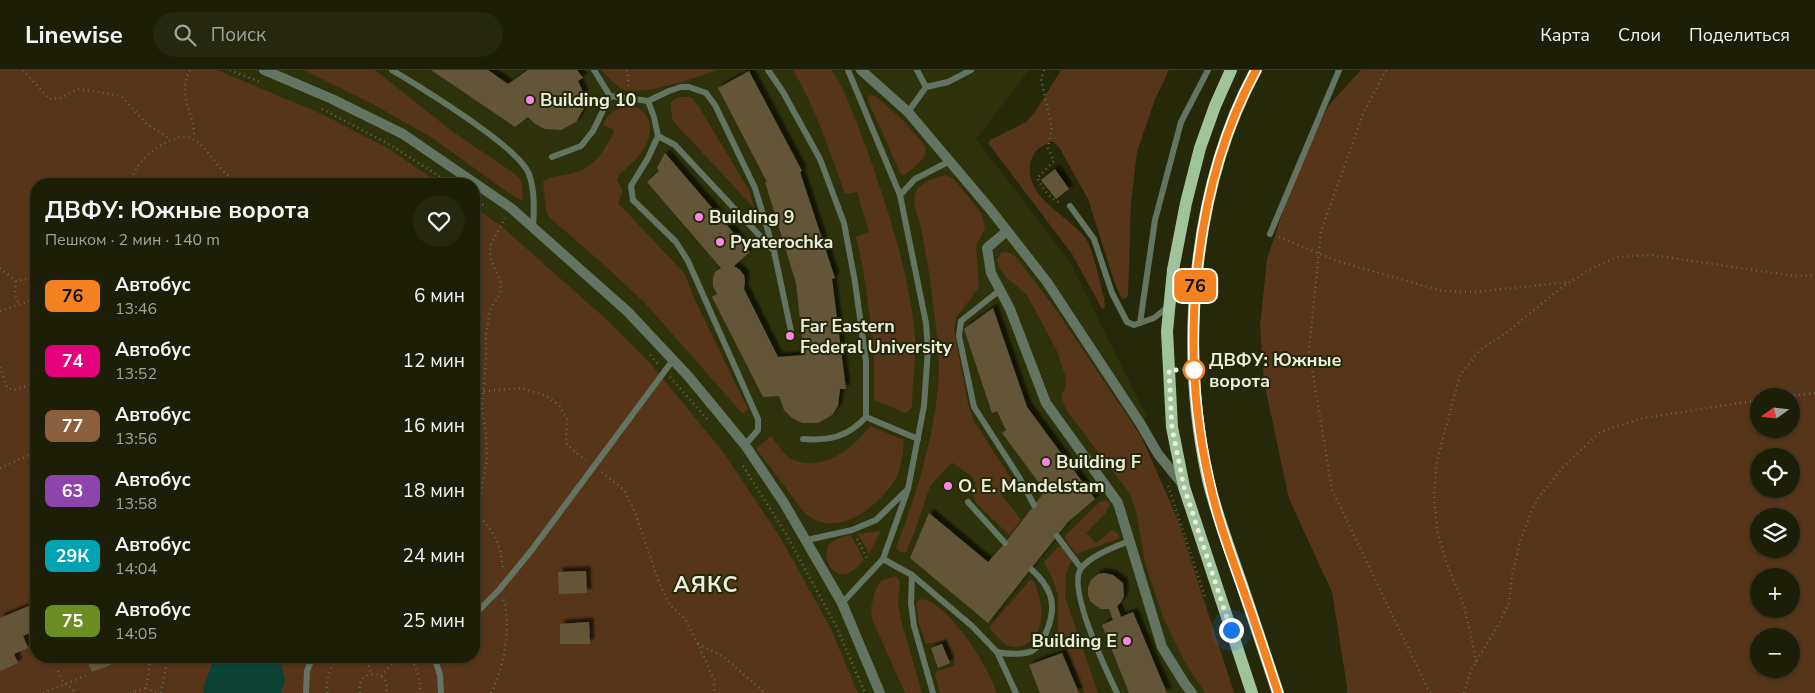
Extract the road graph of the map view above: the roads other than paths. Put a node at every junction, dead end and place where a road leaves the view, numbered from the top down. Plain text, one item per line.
1 (264, 70) edge
2 (392, 70) edge
3 (594, 70) edge
4 (768, 70) edge
5 (848, 70) edge
6 (861, 70) edge
7 (917, 70) edge
8 (971, 70) edge
9 (1208, 70) edge
10 (1231, 70) edge
11 (1256, 70) edge
12 (1339, 70) edge
13 (926, 87) junction
14 (610, 96) junction
15 (648, 101) junction
16 (908, 112) junction
17 (658, 136) junction
18 (552, 157) dead end
19 (950, 161) junction
20 (468, 178) edge
21 (480, 186) edge
22 (900, 195) junction
23 (1070, 206) road end
24 (533, 228) junction
25 (1007, 231) junction
26 (1270, 234) road end
27 (774, 251) junction
28 (1000, 290) junction
29 (1169, 306) junction
30 (1140, 323) junction
31 (792, 331) dead end
32 (673, 360) junction
33 (866, 417) junction
34 (803, 439) dead end
35 (918, 439) junction
36 (745, 445) junction
37 (1184, 487) junction
38 (908, 489) junction
39 (968, 502) dead end
40 (1034, 505) dead end
41 (1057, 536) dead end
42 (807, 540) junction
43 (1129, 541) junction
44 (1006, 543) dead end
45 (883, 559) junction
46 (1081, 568) junction
47 (1032, 570) dead end
48 (912, 574) junction
49 (842, 603) junction
50 (480, 609) edge
51 (997, 652) junction
52 (310, 663) edge
53 (436, 663) edge
54 (306, 693) edge
55 (441, 693) edge
56 (880, 693) edge
57 (933, 693) edge
58 (1016, 693) edge
59 (1117, 693) edge
60 (1192, 693) edge
61 (1252, 693) edge
62 (1278, 693) edge

1 - 20 street
2 - 24 lane
3 - 14 lane
4 - 33 lane
5 - 22 lane
6 - 16 street
7 - 13 lane
8 - 13 lane
9 - 30 lane
10 - 29 main road
11 - 62 main road
12 - 26 lane
13 - 16 lane
14 - 15 lane
14 - 18 lane
15 - 17 lane
15 - 27 lane
16 - 19 street
17 - 27 lane
17 - 36 lane
19 - 22 lane
19 - 25 street
21 - 24 street
22 - 35 lane
23 - 30 lane
24 - 32 street
25 - 28 street
25 - 37 street
27 - 31 lane
28 - 40 lane
28 - 43 street
29 - 30 lane
29 - 37 main road
32 - 36 street
32 - 50 lane
33 - 34 lane
33 - 35 lane
35 - 38 lane
36 - 42 street
37 - 61 main road
38 - 42 lane
38 - 45 lane
39 - 44 lane
41 - 46 lane
42 - 49 street
43 - 46 lane
43 - 60 street
45 - 48 lane
45 - 49 lane
46 - 59 lane
47 - 51 lane
48 - 51 lane
48 - 57 lane
49 - 56 street
51 - 58 lane
52 - 54 lane
53 - 55 lane

